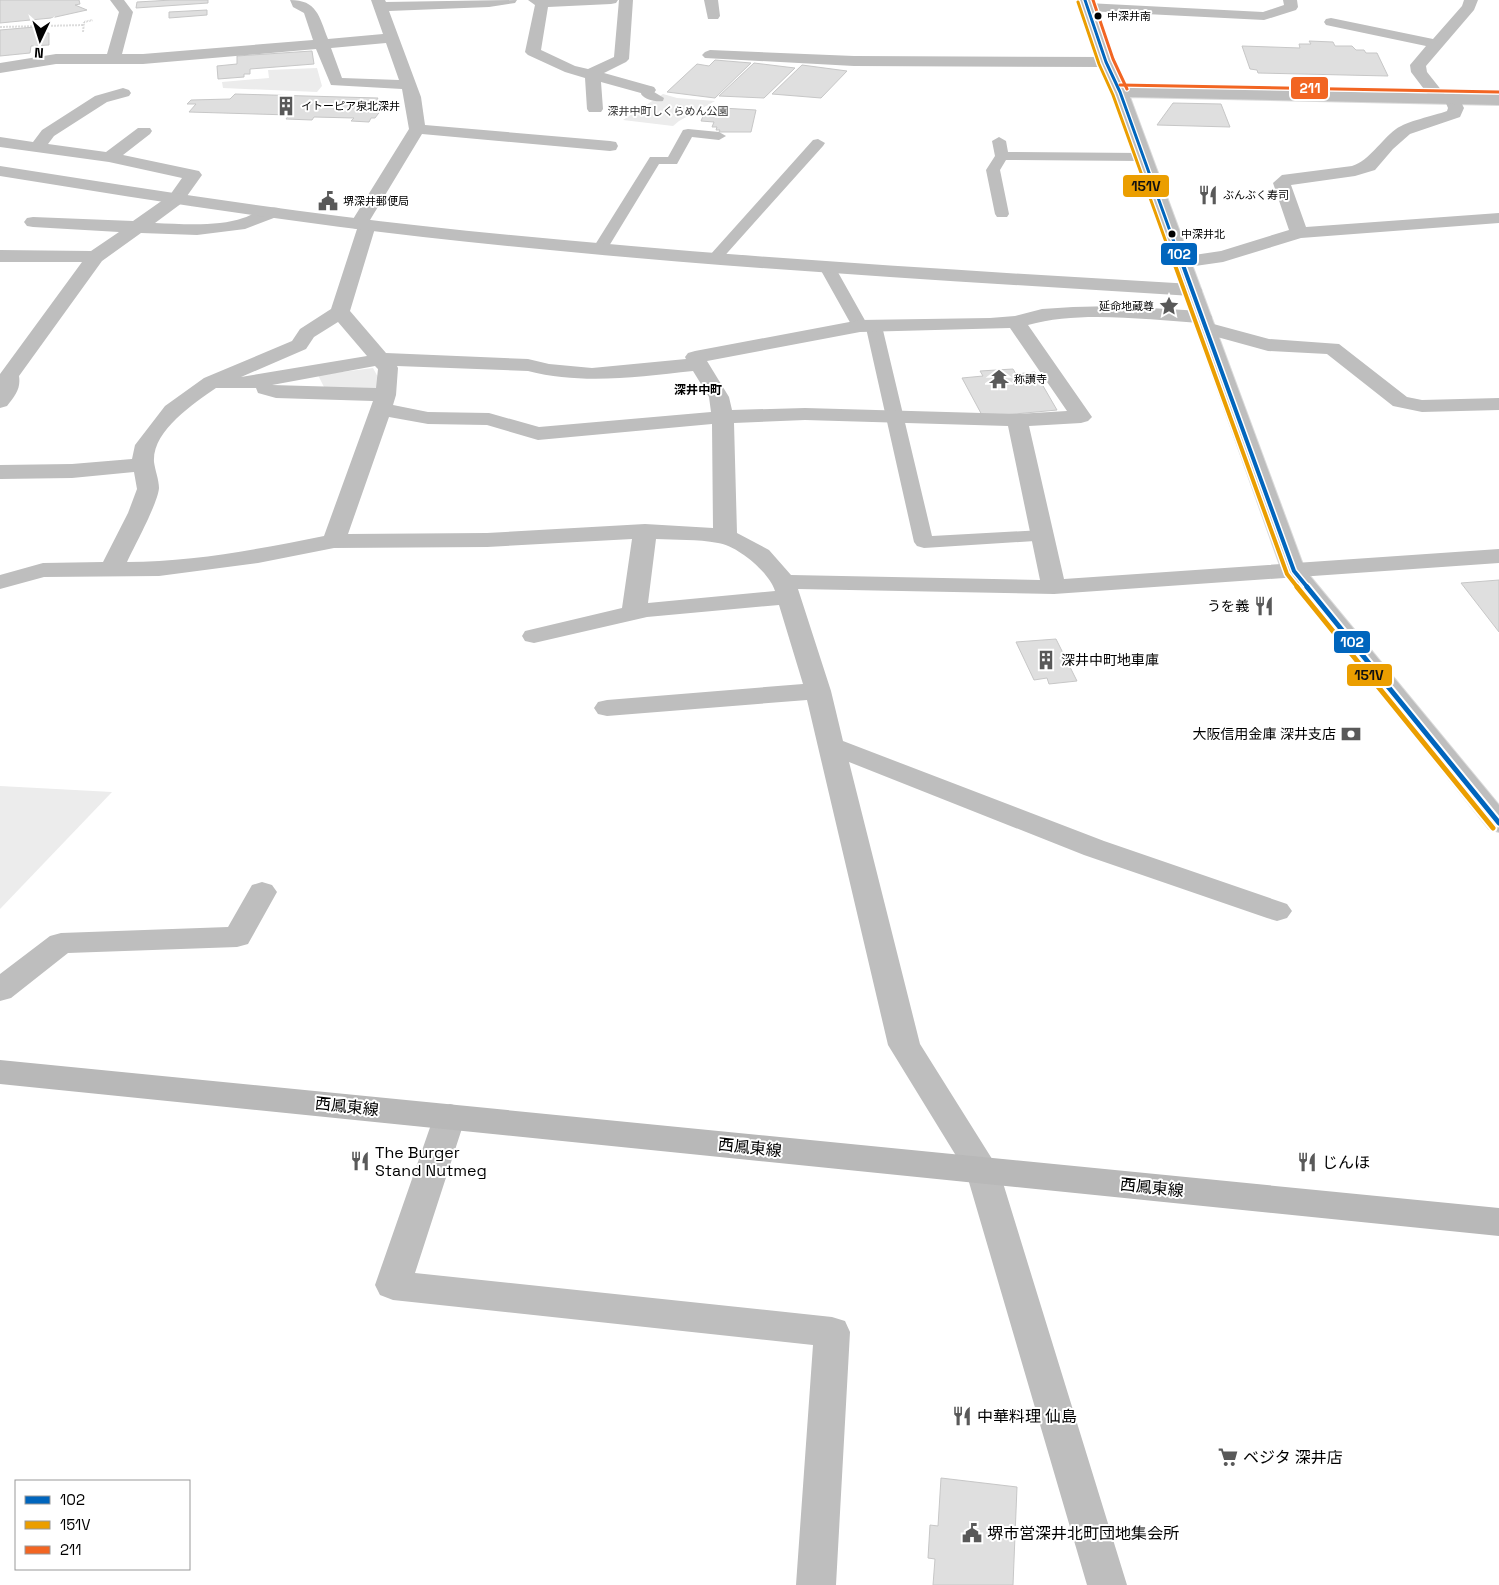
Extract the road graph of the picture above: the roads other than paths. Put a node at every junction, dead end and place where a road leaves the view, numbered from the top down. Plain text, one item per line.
1 (117, 0) edge
2 (297, 0) edge
3 (510, 0) edge
4 (611, 0) edge
5 (626, 0) edge
6 (711, 0) edge
7 (1290, 0) edge
8 (1471, 0) edge
9 (539, 1) edge
10 (379, 4) edge
11 (1086, 4) edge
12 (1144, 10) junction
13 (713, 16) dead end
14 (1264, 16) junction
15 (1331, 22) dead end
16 (1149, 25) dead end
17 (1267, 31) dead end
18 (392, 38) junction
19 (322, 44) junction
20 (1437, 44) junction
21 (710, 55) dead end
22 (113, 59) junction
23 (1106, 62) junction
24 (0, 68) edge
25 (592, 73) junction
26 (408, 85) junction
27 (1120, 92) junction
28 (123, 93) dead end
29 (653, 94) dead end
30 (1445, 99) junction
31 (1499, 100) edge
32 (595, 109) dead end
33 (418, 129) junction
34 (144, 131) dead end
35 (719, 136) dead end
36 (999, 140) dead end
37 (0, 142) edge
38 (818, 143) dead end
39 (37, 146) junction
40 (610, 146) dead end
41 (1002, 156) junction
42 (110, 157) junction
43 (1142, 157) junction
44 (0, 171) edge
45 (176, 199) junction
46 (273, 212) junction
47 (1002, 214) dead end
48 (1499, 218) edge
49 (33, 222) dead end
50 (363, 224) junction
51 (135, 228) junction
52 (1299, 233) junction
53 (600, 248) junction
54 (0, 256) edge
55 (94, 257) junction
56 (715, 258) junction
57 (1181, 262) junction
58 (827, 266) junction
59 (1192, 290) junction
60 (340, 312) junction
61 (1016, 322) junction
62 (1204, 323) junction
63 (867, 326) junction
64 (381, 359) junction
65 (699, 364) junction
66 (211, 382) junction
67 (247, 383) junction
68 (3, 392) edge
69 (383, 403) junction
70 (1499, 404) edge
71 (893, 415) junction
72 (723, 417) junction
73 (1017, 420) junction
74 (144, 465) junction
75 (0, 472) edge
76 (645, 531) junction
77 (725, 536) junction
78 (1043, 536) junction
79 (334, 540) junction
80 (1499, 556) edge
81 (111, 570) junction
82 (1294, 571) junction
83 (0, 582) edge
84 (1054, 587) junction
85 (786, 590) junction
86 (634, 613) junction
87 (534, 636) dead end
88 (818, 691) junction
89 (607, 708) dead end
90 (832, 746) junction
91 (1499, 823) edge
92 (262, 892) dead end
93 (1277, 910) dead end
94 (0, 990) edge
95 (0, 1072) edge
96 (450, 1116) junction
97 (982, 1170) junction
98 (1499, 1222) edge
99 (816, 1585) edge
100 (1107, 1585) edge

1 - 22 street
2 - 19 street
3 - 10 street
4 - 9 street
5 - 25 street
6 - 13 street
7 - 14 street
8 - 20 street
9 - 25 street
10 - 18 street
11 - 12 street
11 - 23 street
12 - 14 street
12 - 16 street
14 - 17 street
15 - 20 street
18 - 19 street
18 - 26 street
19 - 22 street
19 - 26 street
20 - 30 street
21 - 23 street
22 - 24 street
23 - 27 street
25 - 29 street
25 - 32 street
26 - 33 street
27 - 30 street
27 - 43 street
28 - 39 street
30 - 31 street
30 - 52 street
33 - 40 street
33 - 50 street
34 - 42 street
35 - 53 lane
36 - 41 lane
37 - 39 street
38 - 56 lane
39 - 42 street
41 - 43 lane
41 - 47 lane
42 - 45 street
43 - 57 street
44 - 45 street
45 - 46 street
45 - 51 street
46 - 50 street
46 - 51 street
48 - 52 street
49 - 51 street
50 - 53 street
50 - 60 street
51 - 55 street
52 - 57 street
53 - 56 street
54 - 55 street
55 - 68 street
56 - 58 street
57 - 59 street
58 - 59 street
58 - 63 lane
59 - 62 street
60 - 64 street
60 - 66 street
61 - 62 street
61 - 63 street
61 - 73 street
62 - 70 street
62 - 82 street
63 - 65 street
63 - 71 lane
64 - 65 street
64 - 67 street
64 - 69 street
65 - 72 street
66 - 67 street
66 - 74 street
67 - 69 street
69 - 72 street
69 - 79 street
71 - 72 street
71 - 73 street
71 - 78 lane
72 - 77 street
73 - 78 street
74 - 75 street
74 - 81 street
76 - 77 street
76 - 79 street
76 - 86 street
77 - 85 street
78 - 84 street
79 - 81 street
80 - 82 street
81 - 83 street
82 - 84 street
82 - 91 street
84 - 85 street
85 - 86 street
85 - 88 street
86 - 87 street
88 - 89 street
88 - 90 street
90 - 93 street
90 - 97 street
92 - 94 street
95 - 96 main road, 西鳳東線
96 - 97 main road, 西鳳東線
96 - 99 street
97 - 98 main road, 西鳳東線
97 - 100 street

